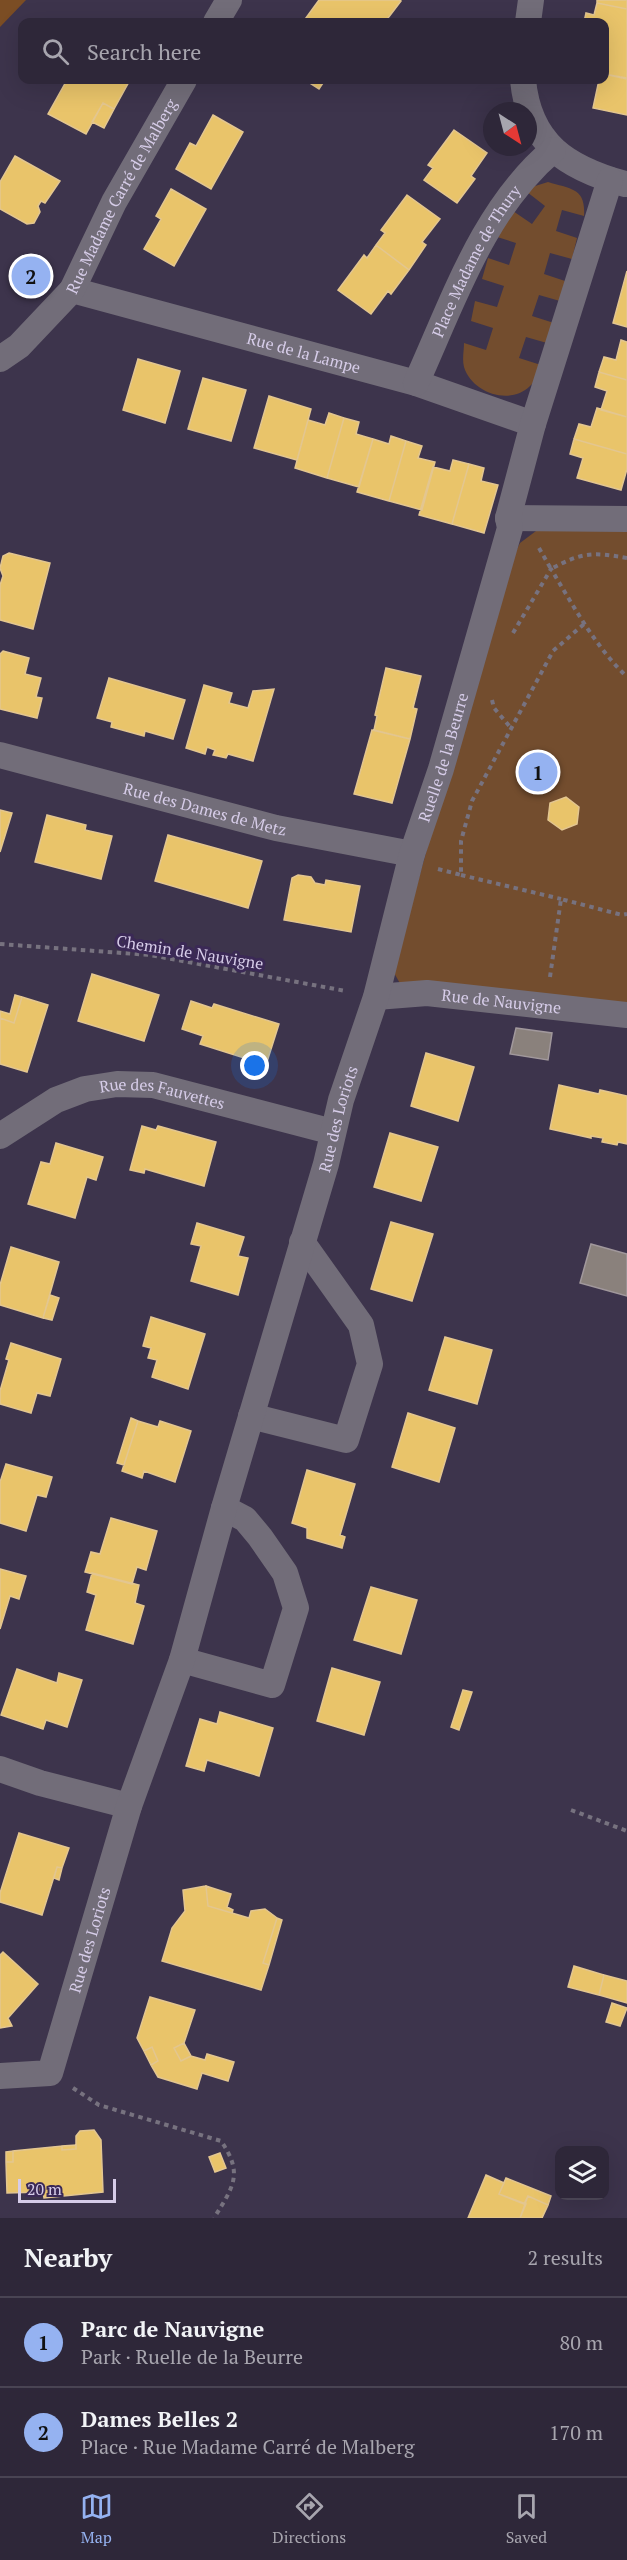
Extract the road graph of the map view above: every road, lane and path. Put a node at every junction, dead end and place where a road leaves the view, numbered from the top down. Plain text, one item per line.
1 (229, 0) edge
2 (531, 0) edge
3 (218, 18) edge
4 (529, 18) edge
5 (182, 84) edge
6 (523, 84) edge
7 (553, 150) junction
8 (618, 183) edge
9 (72, 290) junction
10 (0, 359) edge
11 (416, 383) junction
12 (533, 424) junction
13 (627, 519) edge
14 (509, 523) junction
15 (627, 558) edge
16 (551, 569) junction
17 (584, 624) junction
18 (510, 638) dead end
19 (627, 677) edge
20 (491, 690) dead end
21 (511, 729) junction
22 (0, 755) edge
23 (412, 858) junction
24 (461, 875) junction
25 (561, 899) junction
26 (627, 914) edge
27 (0, 944) edge
28 (376, 997) junction
29 (546, 1008) junction
30 (627, 1015) edge
31 (333, 1132) junction
32 (0, 1136) edge
33 (302, 1242) junction
34 (251, 1416) junction
35 (224, 1508) junction
36 (182, 1660) junction
37 (0, 1769) edge
38 (129, 1806) junction
39 (571, 1810) dead end
40 (627, 1832) edge
41 (50, 2073) junction
42 (0, 2076) edge
43 (214, 2218) edge

1 - 3 street
2 - 4 street
5 - 9 street, Rue Madame Carré de Malberg
6 - 7 street
7 - 8 street
7 - 11 street, Place Madame de Thury
8 - 12 street
9 - 10 street, Rue Madame Carré de Malberg
9 - 11 street, Rue de la Lampe
11 - 12 street, Rue de la Lampe
12 - 14 street, Ruelle de la Beurre
13 - 14 street
14 - 16 path
14 - 23 street, Ruelle de la Beurre
15 - 16 path
16 - 17 path
16 - 18 path
17 - 19 path
17 - 21 path
20 - 21 path
21 - 24 path
22 - 23 street, Rue des Dames de Metz
23 - 24 path
23 - 28 street, Ruelle de la Beurre
24 - 25 path
25 - 26 path
25 - 29 path
27 - 28 path, Chemin de Nauvigne
28 - 29 street, Rue de Nauvigne
28 - 31 street, Rue des Loriots
29 - 30 street, Rue de Nauvigne
31 - 32 street, Rue des Fauvettes
31 - 33 street, Rue des Loriots
33 - 34 street, Rue des Loriots
33 - 34 street
34 - 35 street, Rue des Loriots
35 - 36 street, Rue des Loriots
35 - 36 street
36 - 38 street, Rue des Loriots
37 - 38 street
38 - 41 street, Rue des Loriots
39 - 40 path
41 - 42 street
41 - 43 path

